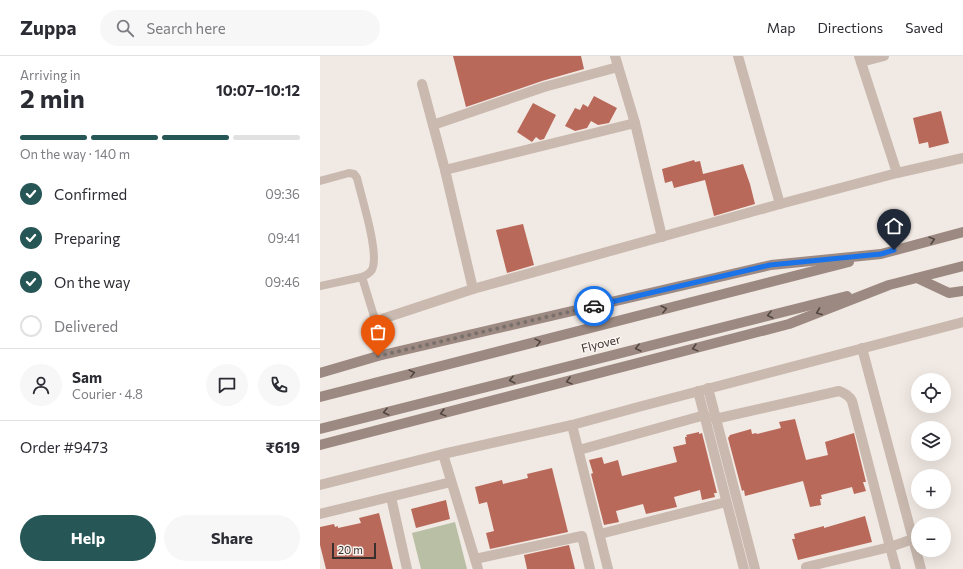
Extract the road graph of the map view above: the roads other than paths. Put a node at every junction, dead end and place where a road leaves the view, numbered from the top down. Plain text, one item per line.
1 (615, 56) edge
2 (738, 56) edge
3 (884, 56) edge
4 (860, 59) edge
5 (618, 67) junction
6 (422, 84) dead end
7 (635, 123) junction
8 (433, 125) junction
9 (963, 158) edge
10 (445, 170) junction
11 (897, 173) junction
12 (320, 181) edge
13 (780, 204) junction
14 (963, 232) edge
15 (662, 237) junction
16 (881, 254) junction
17 (963, 266) edge
18 (362, 277) junction
19 (917, 278) junction
20 (889, 285) junction
21 (320, 286) edge
22 (473, 289) junction
23 (963, 291) edge
24 (963, 322) edge
25 (377, 326) junction
26 (862, 348) junction
27 (378, 356) junction
28 (320, 373) edge
29 (708, 388) junction
30 (698, 391) junction
31 (320, 397) edge
32 (705, 415) junction
33 (715, 419) junction
34 (572, 425) junction
35 (320, 429) edge
36 (320, 445) edge
37 (579, 450) junction
38 (443, 454) junction
39 (452, 482) junction
40 (320, 485) edge
41 (391, 497) junction
42 (726, 502) junction
43 (320, 514) edge
44 (911, 532) edge
45 (600, 534) junction
46 (911, 540) edge
47 (890, 547) junction
48 (918, 557) edge
49 (476, 564) edge
50 (806, 567) dead end
51 (407, 569) edge
52 (590, 569) edge
53 (608, 569) edge
54 (744, 569) edge
55 (755, 569) edge
56 (896, 569) edge
57 (921, 569) edge

1 - 5 street
2 - 13 street
3 - 4 street
4 - 11 street
5 - 7 street
5 - 8 street
6 - 8 street
7 - 10 street
7 - 15 street
8 - 10 street
9 - 11 street
10 - 22 street
11 - 13 street
12 - 18 lane
13 - 15 street
16 -> 14 main road
15 - 22 street
16 - 27 main road
31 -> 16 main road, Flyover
17 - 19 main road
18 - 21 lane
18 - 25 lane
19 - 20 main road
19 - 23 main road
20 -> 35 main road, Flyover
20 -> 36 main road
22 - 25 street
24 - 26 street
25 - 27 street
26 - 29 street
26 - 44 street
27 - 28 main road
29 - 30 street
29 - 33 street
30 - 32 street
30 - 34 street
32 - 37 street
32 - 42 street
33 - 47 street
33 - 55 street
34 - 37 street
34 - 38 street
37 - 45 street
38 - 39 street
38 - 40 street
39 - 41 street
39 - 49 street
41 - 43 street
41 - 51 street
42 - 45 street
42 - 54 street
45 - 53 street
46 - 47 street
47 - 50 street
47 - 56 street
48 - 57 street
49 - 52 street

